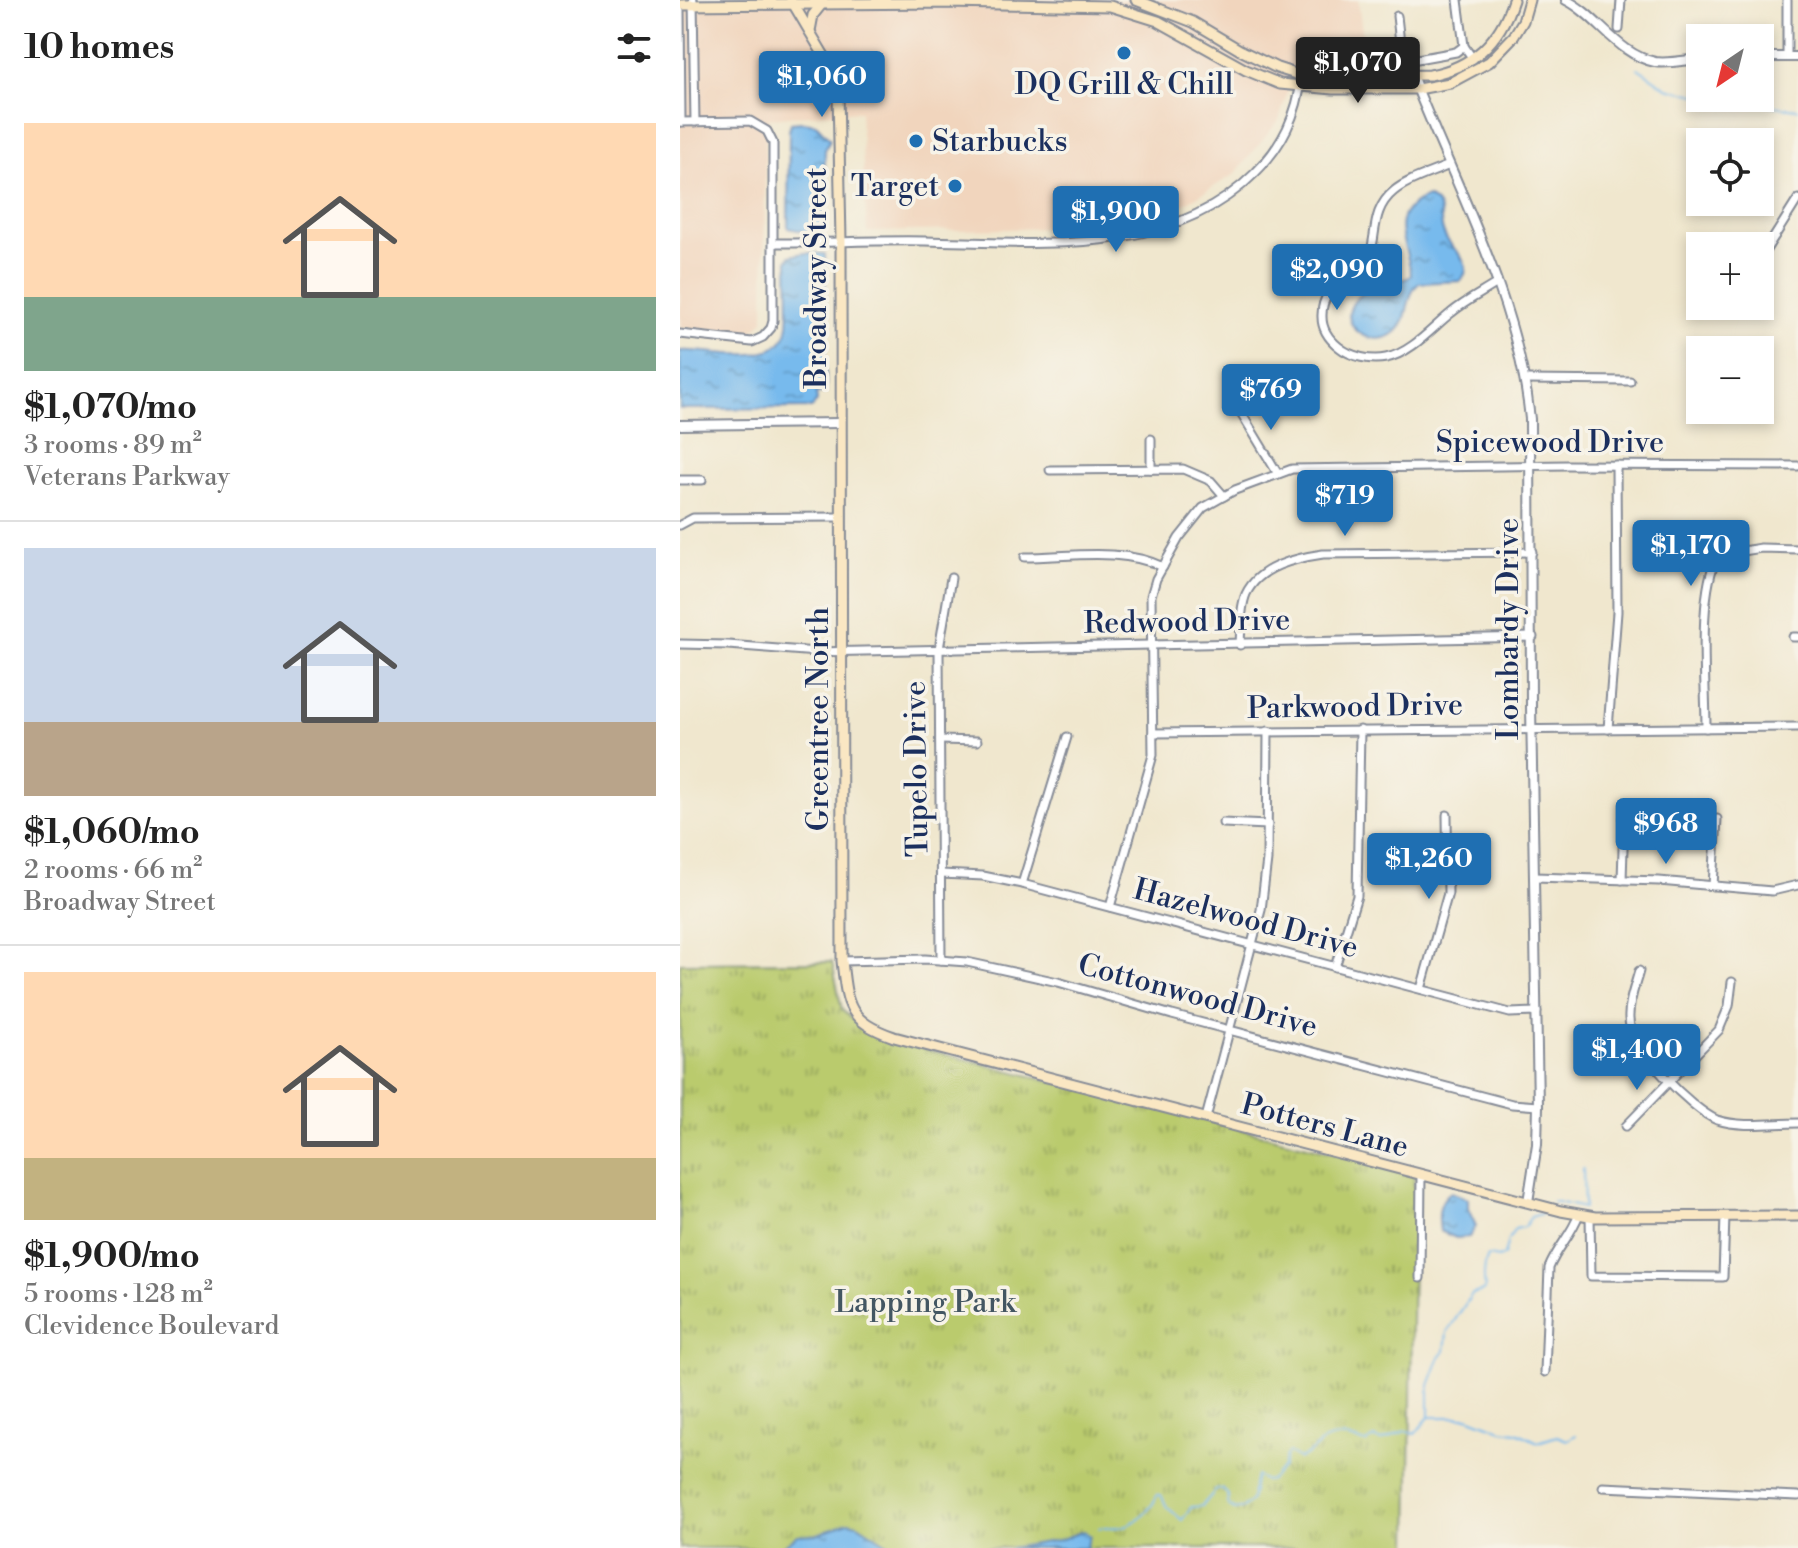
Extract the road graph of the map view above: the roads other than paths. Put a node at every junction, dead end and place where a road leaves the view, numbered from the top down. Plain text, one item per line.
1 (1136, 0) edge
2 (1458, 0) edge
3 (1513, 0) edge
4 (1529, 0) edge
5 (1566, 0) edge
6 (1621, 0) edge
7 (1787, 0) edge
8 (792, 2) edge
9 (1076, 2) edge
10 (693, 3) edge
11 (821, 5) junction
12 (680, 8) edge
13 (1397, 16) dead end
14 (1619, 29) dead end
15 (810, 31) junction
16 (1464, 46) junction
17 (1774, 57) edge
18 (1787, 57) junction
19 (1798, 57) edge
20 (1473, 59) junction
21 (1686, 60) edge
22 (1406, 61) junction
23 (1412, 75) junction
24 (1301, 82) junction
25 (1418, 89) junction
26 (681, 122) edge
27 (698, 122) junction
28 (1449, 165) junction
29 (1798, 199) edge
30 (1774, 237) edge
31 (841, 241) junction
32 (774, 243) junction
33 (1497, 283) junction
34 (680, 334) edge
35 (1526, 380) junction
36 (1630, 381) dead end
37 (1237, 406) dead end
38 (841, 423) junction
39 (680, 425) edge
40 (1151, 439) dead end
41 (1531, 465) junction
42 (1616, 465) junction
43 (1798, 466) edge
44 (1151, 469) junction
45 (1050, 470) dead end
46 (1278, 474) junction
47 (680, 480) edge
48 (702, 480) dead end
49 (1224, 496) junction
50 (840, 517) junction
51 (680, 525) edge
52 (1705, 546) dead end
53 (1798, 549) edge
54 (1532, 552) junction
55 (1718, 555) junction
56 (1025, 557) dead end
57 (1163, 567) junction
58 (951, 578) dead end
59 (1533, 637) junction
60 (680, 644) edge
61 (1240, 645) junction
62 (1152, 647) junction
63 (939, 649) junction
64 (842, 652) junction
65 (1798, 727) edge
66 (1706, 728) junction
67 (1532, 729) junction
68 (1608, 729) junction
69 (1360, 730) junction
70 (1268, 731) junction
71 (1153, 733) junction
72 (1067, 737) dead end
73 (940, 740) junction
74 (977, 741) dead end
75 (1447, 815) dead end
76 (1624, 818) dead end
77 (1717, 819) dead end
78 (1223, 823) dead end
79 (1268, 825) junction
80 (941, 874) junction
81 (1535, 877) junction
82 (1622, 880) junction
83 (1022, 884) junction
84 (1798, 885) edge
85 (1713, 886) junction
86 (1110, 907) junction
87 (1252, 945) junction
88 (941, 960) junction
89 (842, 961) junction
90 (1335, 967) junction
91 (1639, 971) dead end
92 (1732, 982) dead end
93 (1421, 989) junction
94 (1537, 1012) junction
95 (853, 1013) joint
96 (1229, 1030) junction
97 (1670, 1080) junction
98 (1538, 1106) junction
99 (1206, 1118) junction
100 (1798, 1123) edge
101 (1626, 1126) dead end
102 (1421, 1175) junction
103 (1528, 1202) junction
104 (1579, 1214) junction
105 (1590, 1216) junction
106 (1725, 1216) junction
107 (1798, 1216) edge
108 (1420, 1278) dead end
109 (1545, 1372) dead end
110 (1603, 1487) dead end
111 (1798, 1496) edge

1 - 24 main road
2 - 16 street
3 - 20 main road
4 - 25 main road
5 - 21 street
6 - 14 street
7 - 18 street
8 - 10 main road
8 - 11 main road
8 - 15 main road, Broadway Street
9 - 11 main road
9 - 24 main road
10 - 12 main road
10 - 27 street
11 - 15 main road
12 - 26 street
13 - 22 street
15 - 31 main road, Broadway Street
16 - 20 street
16 - 22 street
17 - 18 street
18 - 19 street
20 - 23 main road
22 - 23 street
23 - 24 main road
23 - 25 street, Lombardy Drive
24 - 25 main road
24 - 31 street
25 - 28 street, Lombardy Drive
26 - 27 street
27 - 32 street
28 - 33 street, Lombardy Drive
28 - 33 street
29 - 30 street
31 - 32 street
31 - 38 main road, Broadway Street
32 - 34 street
33 - 35 street, Lombardy Drive
35 - 36 street
35 - 41 street, Lombardy Drive
37 - 46 street
38 - 39 street
38 - 50 main road, Greentree North
40 - 44 street
41 - 42 street, Spicewood Drive
41 - 46 street, Spicewood Drive
41 - 54 street, Lombardy Drive
42 - 43 street, Spicewood Drive
42 - 68 street
44 - 45 street
44 - 49 street
46 - 49 street, Spicewood Drive
47 - 48 street
49 - 57 street, Spicewood Drive
50 - 51 street
50 - 64 main road, Greentree North
52 - 55 street
53 - 55 street
54 - 59 street, Lombardy Drive
54 - 61 street
55 - 66 street
56 - 57 street
57 - 62 street, Spicewood Drive
58 - 63 street, Tupelo Drive
59 - 61 street, Redwood Drive
59 - 67 street, Lombardy Drive
60 - 64 street, Redwood Drive
61 - 62 street, Redwood Drive
62 - 63 street, Redwood Drive
62 - 71 street, Spicewood Drive
63 - 64 street, Redwood Drive
63 - 73 street, Tupelo Drive
64 - 89 main road, Greentree North
65 - 66 street, Parkwood Drive
66 - 68 street, Parkwood Drive
67 - 68 street, Parkwood Drive
67 - 69 street, Parkwood Drive
67 - 81 street, Lombardy Drive
69 - 70 street, Parkwood Drive
69 - 90 street
70 - 71 street, Parkwood Drive
70 - 79 street
71 - 86 street, Spicewood Drive
72 - 83 street
73 - 74 street
73 - 80 street, Tupelo Drive
75 - 93 street
76 - 82 street
77 - 85 street
78 - 79 street
79 - 87 street
80 - 83 street, Hazelwood Drive
80 - 88 street, Tupelo Drive
81 - 82 street
81 - 94 street, Lombardy Drive
82 - 85 street
83 - 86 street, Hazelwood Drive
84 - 85 street
86 - 87 street, Hazelwood Drive
87 - 90 street, Hazelwood Drive
87 - 96 street
88 - 89 street, Cottonwood Drive
88 - 96 street, Cottonwood Drive
89 - 95 main road, Greentree North
90 - 93 street, Hazelwood Drive
91 - 97 street
92 - 97 street
93 - 94 street, Hazelwood Drive
94 - 98 street, Lombardy Drive
95 - 99 main road, Potters Lane
96 - 98 street, Cottonwood Drive
96 - 99 street
97 - 100 street
97 - 101 street
98 - 103 street, Lombardy Drive
99 - 102 main road, Potters Lane
102 - 103 main road, Potters Lane
102 - 108 street
103 - 104 main road, Potters Lane
104 - 105 main road, Potters Lane
104 - 109 street
105 - 106 main road, Potters Lane
105 - 106 street
106 - 107 main road, Potters Lane
110 - 111 street

